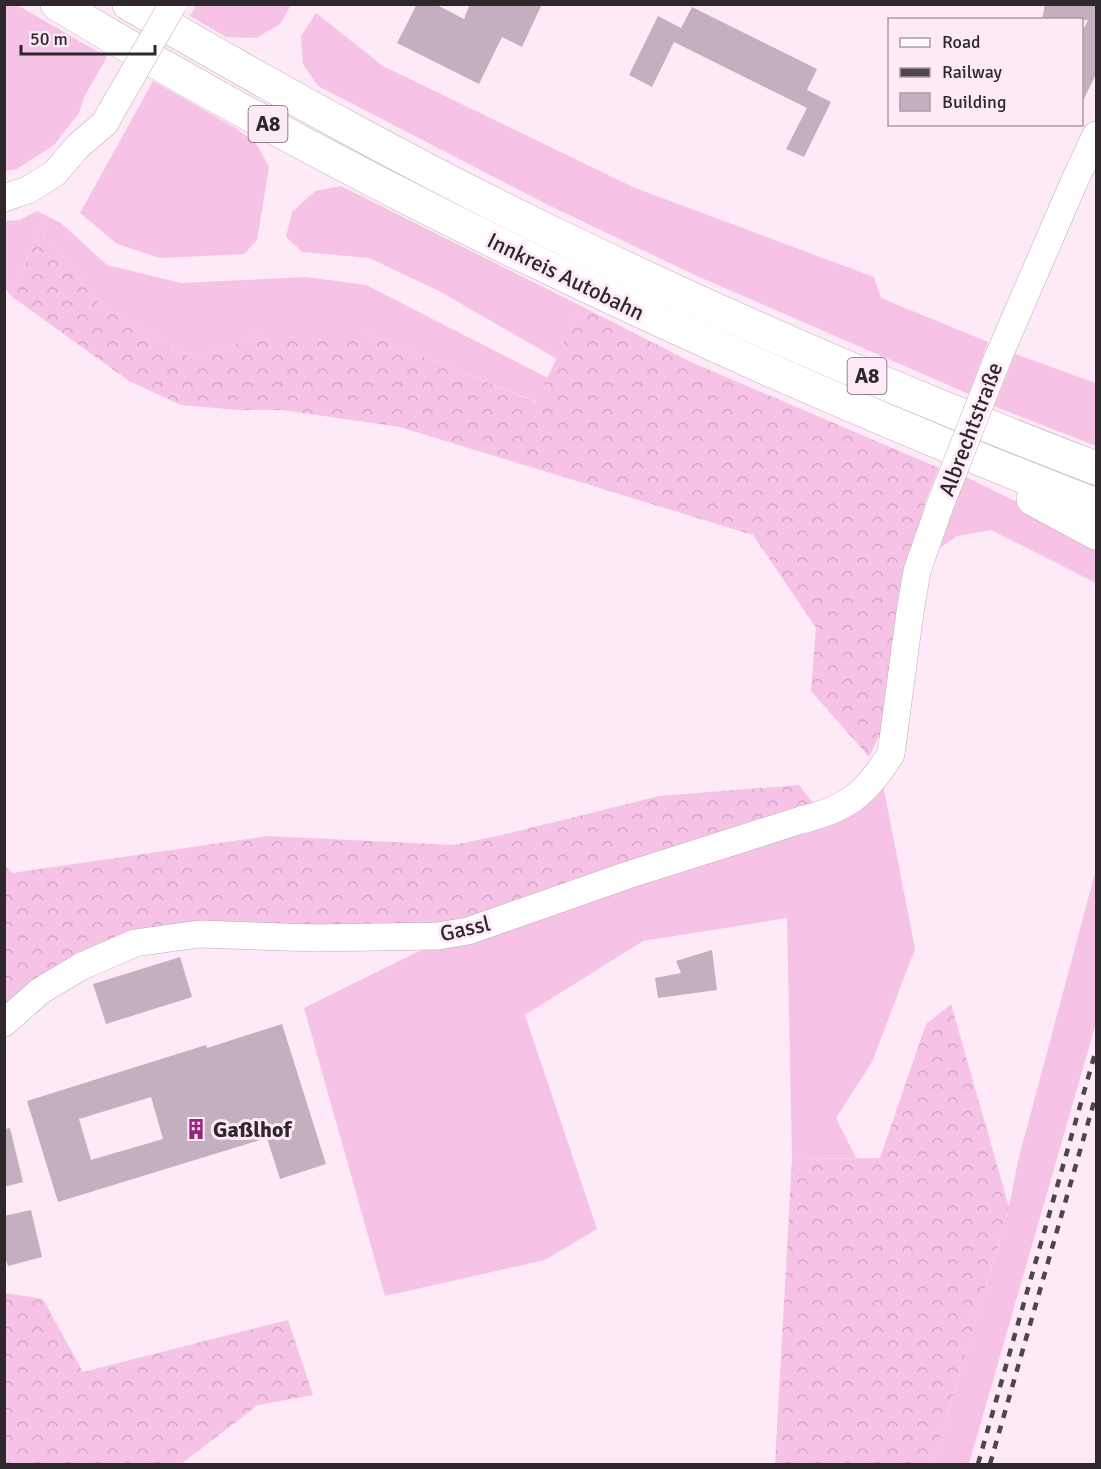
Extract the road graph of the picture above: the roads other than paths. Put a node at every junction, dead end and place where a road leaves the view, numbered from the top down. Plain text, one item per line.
1 (57, 4) edge
2 (129, 4) edge
3 (151, 4) edge
4 (173, 4) edge
5 (103, 108) junction
6 (1096, 135) edge
7 (4, 198) edge
8 (976, 458) junction
9 (1082, 458) edge
10 (1096, 468) edge
11 (1096, 504) edge
12 (1096, 533) edge
13 (893, 738) joint
14 (4, 1023) edge

1 - 8 highway, Innkreis Autobahn / A8
2 - 9 highway, Innkreis Autobahn / A8
3 - 5 street
4 - 5 street, bridge
5 - 7 street
6 - 13 street, Albrechtstraße, bridge
8 - 11 highway, Innkreis Autobahn / A8
8 - 12 highway
9 - 10 highway, Innkreis Autobahn / A8
13 - 14 street, Gassl

